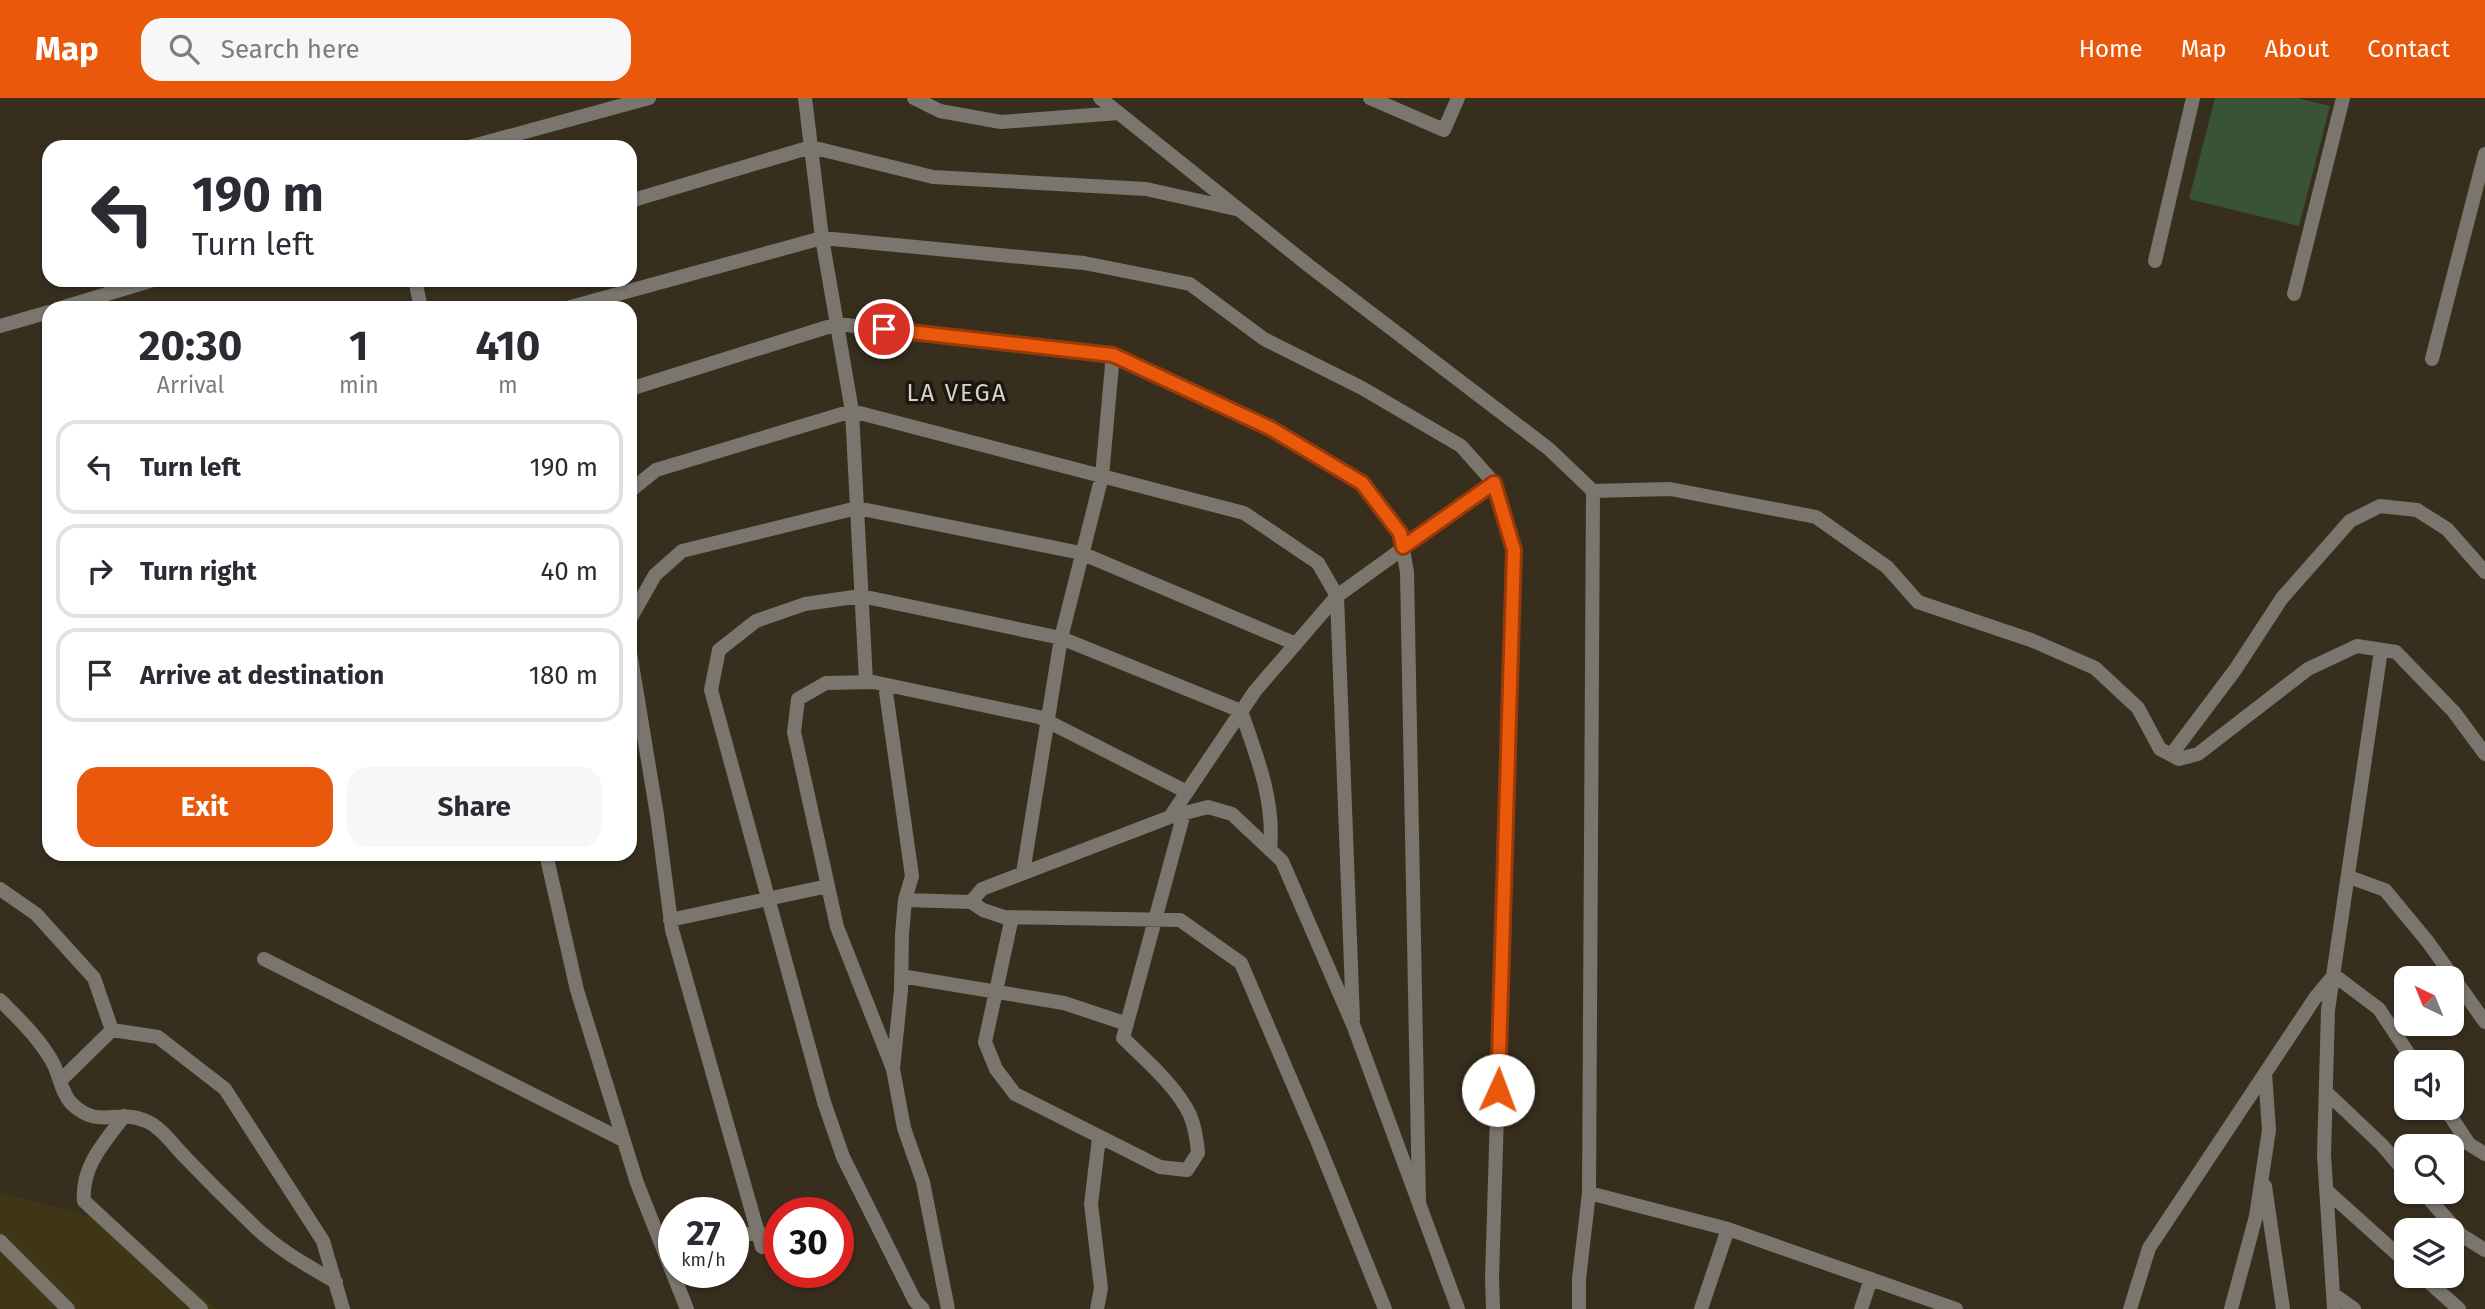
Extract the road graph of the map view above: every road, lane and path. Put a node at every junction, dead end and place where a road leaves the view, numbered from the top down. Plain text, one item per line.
1 (649, 98) edge
2 (805, 98) edge
3 (914, 98) edge
4 (1100, 98) edge
5 (1370, 98) edge
6 (1458, 98) edge
7 (2193, 98) edge
8 (2343, 98) edge
9 (1119, 113) junction
10 (495, 140) edge
11 (811, 147) junction
12 (2485, 155) edge
13 (637, 199) edge
14 (1240, 211) junction
15 (822, 238) junction
16 (2155, 261) dead end
17 (130, 287) edge
18 (2294, 294) dead end
19 (84, 301) edge
20 (592, 301) edge
21 (42, 314) edge
22 (838, 324) junction
23 (0, 326) edge
24 (1113, 355) junction
25 (2432, 359) dead end
26 (637, 387) edge
27 (852, 411) junction
28 (1102, 476) junction
29 (1494, 483) junction
30 (637, 485) edge
31 (1593, 491) junction
32 (857, 508) junction
33 (1403, 547) junction
34 (1082, 553) junction
35 (2485, 572) edge
36 (861, 596) junction
37 (1337, 596) junction
38 (637, 607) edge
39 (1061, 638) junction
40 (1296, 643) junction
41 (2381, 650) junction
42 (866, 682) junction
43 (885, 685) junction
44 (637, 695) edge
45 (1241, 711) junction
46 (1048, 721) junction
47 (2485, 754) edge
48 (2171, 755) junction
49 (1186, 792) junction
50 (1177, 815) junction
51 (1270, 850) junction
52 (548, 861) edge
53 (1023, 873) junction
54 (2349, 877) junction
55 (828, 886) junction
56 (0, 889) edge
57 (767, 898) junction
58 (905, 900) junction
59 (971, 902) junction
60 (1012, 917) junction
61 (670, 919) junction
62 (1155, 919) junction
63 (264, 959) dead end
64 (2334, 975) junction
65 (901, 976) junction
66 (995, 990) junction
67 (0, 1000) edge
68 (2485, 1022) edge
69 (1127, 1024) junction
70 (1354, 1027) junction
71 (112, 1030) junction
72 (2406, 1050) edge
73 (893, 1069) junction
74 (2265, 1073) junction
75 (60, 1081) junction
76 (2326, 1092) junction
77 (124, 1116) junction
78 (2453, 1120) edge
79 (1099, 1138) junction
80 (624, 1140) junction
81 (2485, 1154) edge
82 (2394, 1159) edge
83 (2263, 1170) junction
84 (2327, 1191) junction
85 (1590, 1193) junction
86 (1419, 1201) junction
87 (2434, 1204) edge
88 (1728, 1229) junction
89 (758, 1230) junction
90 (749, 1234) edge
91 (658, 1235) edge
92 (0, 1241) edge
93 (762, 1247) dead end
94 (2485, 1250) edge
95 (2394, 1251) edge
96 (1871, 1279) junction
97 (335, 1282) junction
98 (679, 1288) edge
99 (2435, 1288) edge
100 (2334, 1302) edge
101 (1951, 1308) edge
102 (2282, 1308) edge
103 (68, 1309) edge
104 (201, 1309) edge
105 (343, 1309) edge
106 (687, 1309) edge
107 (923, 1309) edge
108 (948, 1309) edge
109 (1097, 1309) edge
110 (1385, 1309) edge
111 (1458, 1309) edge
112 (1493, 1309) edge
113 (1579, 1309) edge
114 (1701, 1309) edge
115 (1861, 1309) edge
116 (2130, 1309) edge
117 (2231, 1309) edge
118 (2354, 1309) edge
119 (2459, 1309) edge

1 - 10 street
2 - 11 street
3 - 9 street
4 - 9 street
5 - 6 street
7 - 16 street
8 - 18 street
9 - 14 street
11 - 13 street
11 - 14 street
11 - 15 street
12 - 25 street
14 - 31 street
15 - 20 street
15 - 22 street
15 - 29 street
17 - 19 street
21 - 23 street
22 - 24 street
22 - 26 street
22 - 27 street
24 - 28 street
24 - 33 street
27 - 28 street
27 - 30 street
27 - 32 street
28 - 34 street
28 - 37 street
29 - 33 street
29 - 112 street
31 - 48 street
31 - 85 street
32 - 34 street
32 - 36 street
32 - 38 street
33 - 37 street
33 - 86 street
34 - 39 street
34 - 40 street
35 - 48 street
36 - 39 street
36 - 42 street
36 - 57 street
37 - 40 street
37 - 70 street
39 - 45 street
39 - 46 street
40 - 45 street
41 - 47 street
41 - 48 street
41 - 54 street
42 - 43 street
42 - 55 street
43 - 46 street
43 - 58 street
44 - 61 street
45 - 49 street
45 - 51 street
46 - 49 street
46 - 53 street
49 - 50 street
50 - 51 street
50 - 53 street
50 - 62 street
51 - 70 street
52 - 80 street
53 - 59 street
54 - 64 street
54 - 68 street
55 - 57 street
55 - 73 street
56 - 71 street
57 - 61 street
57 - 107 street
58 - 59 street
58 - 65 street
59 - 60 street
60 - 62 street
60 - 66 street
61 - 89 street
62 - 69 street
62 - 110 street
63 - 80 street
64 - 72 street
64 - 74 street
64 - 76 street
65 - 66 street
65 - 73 street
66 - 69 street
66 - 79 street
67 - 75 street
69 - 79 street
70 - 86 street
71 - 75 street
71 - 97 street
73 - 108 street
74 - 83 street
74 - 116 street
75 - 77 street
76 - 82 street
76 - 84 street
77 - 97 street
77 - 104 street
78 - 81 street
79 - 109 street
80 - 91 street
83 - 102 street
83 - 117 street
84 - 95 street
84 - 100 street
85 - 88 street
85 - 113 street
86 - 111 street
87 - 94 street
88 - 96 street
88 - 114 street
89 - 90 street
89 - 93 street
92 - 103 street
96 - 101 street
96 - 115 street
97 - 105 street
98 - 106 street
99 - 119 street
100 - 118 street

